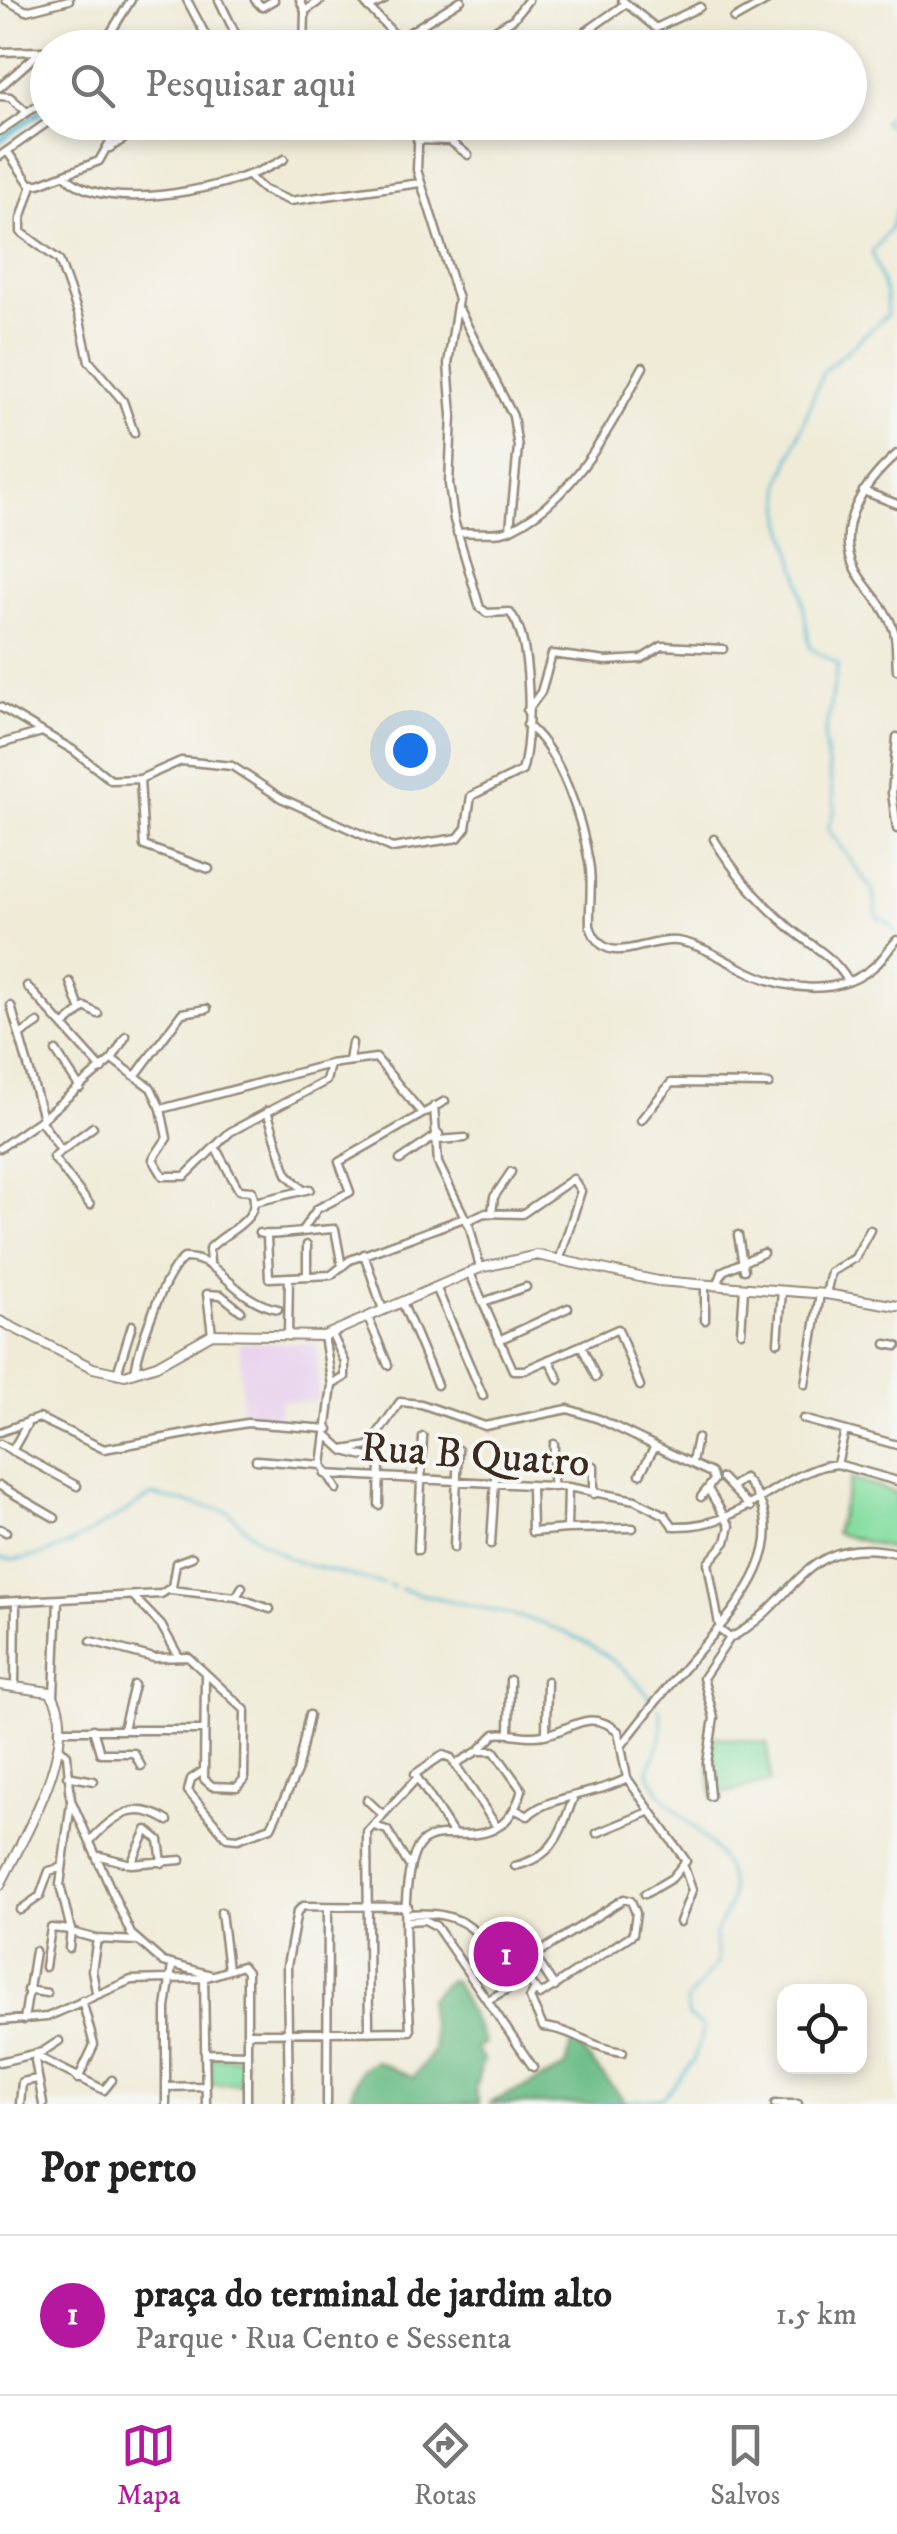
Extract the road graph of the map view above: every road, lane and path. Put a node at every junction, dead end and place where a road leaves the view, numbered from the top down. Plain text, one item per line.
1 (6, 0) edge
2 (69, 0) edge
3 (131, 0) edge
4 (187, 0) edge
5 (219, 0) edge
6 (255, 0) edge
7 (274, 0) edge
8 (300, 0) edge
9 (321, 0) edge
10 (362, 0) edge
11 (384, 0) edge
12 (462, 0) edge
13 (528, 0) edge
14 (768, 0) edge
15 (624, 2) edge
16 (700, 7) dead end
17 (368, 8) junction
18 (305, 11) junction
19 (734, 19) dead end
20 (112, 30) edge
21 (202, 30) edge
22 (234, 30) edge
23 (304, 30) edge
24 (390, 30) edge
25 (414, 30) edge
26 (495, 30) edge
27 (587, 30) edge
28 (30, 50) edge
29 (0, 52) edge
30 (30, 63) edge
31 (0, 86) edge
32 (0, 96) edge
33 (28, 112) joint
34 (0, 131) edge
35 (30, 135) edge
36 (114, 140) edge
37 (122, 140) edge
38 (417, 140) joint
39 (109, 149) junction
40 (4, 153) edge
41 (468, 155) dead end
42 (284, 159) dead end
43 (66, 176) junction
44 (248, 176) junction
45 (420, 183) junction
46 (32, 185) junction
47 (459, 310) junction
48 (642, 366) dead end
49 (134, 433) dead end
50 (897, 454) edge
51 (863, 491) junction
52 (897, 504) edge
53 (510, 530) junction
54 (457, 533) junction
55 (723, 649) dead end
56 (897, 670) edge
57 (0, 707) edge
58 (526, 712) junction
59 (526, 724) junction
60 (43, 732) junction
61 (897, 737) edge
62 (0, 744) edge
63 (140, 779) junction
64 (897, 829) edge
65 (714, 838) dead end
66 (209, 869) dead end
67 (897, 940) edge
68 (847, 979) junction
69 (70, 982) dead end
70 (27, 986) dead end
71 (11, 1006) dead end
72 (207, 1009) dead end
73 (81, 1010) junction
74 (98, 1014) dead end
75 (38, 1023) dead end
76 (64, 1026) junction
77 (20, 1035) junction
78 (126, 1036) dead end
79 (352, 1043) dead end
80 (56, 1050) dead end
81 (112, 1060) junction
82 (350, 1061) junction
83 (331, 1068) junction
84 (102, 1069) junction
85 (136, 1076) junction
86 (770, 1084) dead end
87 (80, 1088) junction
88 (444, 1102) dead end
89 (434, 1106) junction
90 (161, 1108) junction
91 (267, 1112) junction
92 (421, 1112) junction
93 (41, 1119) junction
94 (641, 1120) dead end
95 (92, 1126) dead end
96 (439, 1137) junction
97 (465, 1138) dead end
98 (216, 1147) junction
99 (0, 1148) edge
100 (61, 1150) junction
101 (400, 1160) dead end
102 (510, 1172) dead end
103 (255, 1202) junction
104 (90, 1205) dead end
105 (492, 1213) junction
106 (466, 1220) junction
107 (302, 1228) junction
108 (870, 1230) dead end
109 (738, 1236) dead end
110 (308, 1246) dead end
111 (763, 1253) dead end
112 (364, 1254) junction
113 (560, 1258) junction
114 (210, 1262) junction
115 (743, 1266) junction
116 (342, 1268) junction
117 (475, 1270) junction
118 (308, 1276) junction
119 (289, 1278) junction
120 (706, 1285) junction
121 (526, 1286) dead end
122 (717, 1286) junction
123 (436, 1287) junction
124 (744, 1289) junction
125 (782, 1291) junction
126 (823, 1294) junction
127 (402, 1302) junction
128 (483, 1302) junction
129 (897, 1306) edge
130 (568, 1308) dead end
131 (278, 1309) dead end
132 (383, 1310) junction
133 (241, 1311) dead end
134 (368, 1316) junction
135 (704, 1320) dead end
136 (0, 1321) edge
137 (132, 1325) dead end
138 (741, 1332) dead end
139 (210, 1335) junction
140 (328, 1335) junction
141 (288, 1336) junction
142 (499, 1340) junction
143 (778, 1342) dead end
144 (886, 1344) dead end
145 (580, 1345) junction
146 (897, 1346) edge
147 (548, 1360) junction
148 (388, 1365) dead end
149 (135, 1373) junction
150 (117, 1374) junction
151 (596, 1377) dead end
152 (559, 1380) dead end
153 (332, 1384) junction
154 (805, 1384) dead end
155 (437, 1385) dead end
156 (640, 1386) dead end
157 (483, 1396) dead end
158 (30, 1418) junction
159 (803, 1419) dead end
160 (0, 1432) edge
161 (844, 1432) junction
162 (328, 1433) junction
163 (423, 1438) dead end
164 (697, 1438) dead end
165 (0, 1444) edge
166 (554, 1444) dead end
167 (897, 1445) edge
168 (654, 1448) junction
169 (343, 1450) junction
170 (458, 1450) dead end
171 (12, 1451) junction
172 (256, 1460) dead end
173 (692, 1462) junction
174 (496, 1464) dead end
175 (837, 1464) junction
176 (322, 1465) junction
177 (594, 1466) dead end
178 (326, 1474) junction
179 (640, 1474) dead end
180 (722, 1478) dead end
181 (896, 1478) edge
182 (381, 1479) junction
183 (421, 1481) junction
184 (457, 1483) junction
185 (496, 1484) junction
186 (0, 1486) edge
187 (77, 1486) dead end
188 (531, 1486) junction
189 (733, 1486) junction
190 (553, 1487) junction
191 (568, 1487) junction
192 (337, 1489) dead end
193 (708, 1489) junction
194 (594, 1494) junction
195 (700, 1497) dead end
196 (762, 1500) junction
197 (379, 1504) dead end
198 (750, 1507) junction
199 (54, 1518) dead end
200 (727, 1519) junction
201 (633, 1528) dead end
202 (566, 1529) junction
203 (491, 1544) dead end
204 (454, 1548) dead end
205 (418, 1550) dead end
206 (897, 1554) edge
207 (192, 1557) dead end
208 (242, 1586) dead end
209 (170, 1590) junction
210 (133, 1596) junction
211 (236, 1596) junction
212 (58, 1601) junction
213 (0, 1602) edge
214 (16, 1602) junction
215 (270, 1609) dead end
216 (720, 1630) junction
217 (730, 1638) junction
218 (92, 1641) dead end
219 (178, 1655) junction
220 (204, 1674) junction
221 (510, 1680) dead end
222 (547, 1681) dead end
223 (0, 1685) edge
224 (134, 1685) dead end
225 (14, 1686) junction
226 (54, 1696) junction
227 (309, 1716) dead end
228 (93, 1729) junction
229 (122, 1729) junction
230 (58, 1730) junction
231 (203, 1730) junction
232 (509, 1733) junction
233 (546, 1734) junction
234 (57, 1745) junction
235 (622, 1746) junction
236 (478, 1751) junction
237 (453, 1761) junction
238 (140, 1766) dead end
239 (203, 1770) junction
240 (67, 1776) junction
241 (416, 1776) junction
242 (626, 1778) junction
243 (94, 1781) dead end
244 (710, 1796) dead end
245 (573, 1799) junction
246 (71, 1800) junction
247 (367, 1800) dead end
248 (514, 1809) junction
249 (649, 1812) junction
250 (382, 1814) junction
251 (168, 1821) dead end
252 (372, 1826) junction
253 (497, 1827) junction
254 (597, 1833) dead end
255 (454, 1834) junction
256 (91, 1840) junction
257 (99, 1856) junction
258 (181, 1860) dead end
259 (162, 1863) junction
260 (131, 1864) junction
261 (515, 1866) dead end
262 (684, 1867) junction
263 (60, 1868) junction
264 (411, 1869) junction
265 (0, 1885) edge
266 (645, 1894) dead end
267 (368, 1906) junction
268 (328, 1907) junction
269 (20, 1910) dead end
270 (221, 1912) dead end
271 (408, 1914) junction
272 (680, 1922) dead end
273 (71, 1931) junction
274 (482, 1938) junction
275 (97, 1940) junction
276 (137, 1942) junction
277 (68, 1948) dead end
278 (35, 1952) dead end
279 (533, 1956) junction
280 (45, 1966) dead end
281 (172, 1966) junction
282 (228, 1968) junction
283 (207, 1976) junction
284 (527, 1978) junction
285 (168, 1980) junction
286 (511, 1987) junction
287 (556, 1988) junction
288 (535, 1989) junction
289 (27, 1990) junction
290 (96, 1992) junction
291 (47, 1993) dead end
292 (82, 2000) junction
293 (488, 2000) junction
294 (24, 2020) junction
295 (0, 2021) edge
296 (288, 2032) junction
297 (326, 2032) junction
298 (369, 2032) junction
299 (247, 2033) junction
300 (59, 2041) dead end
301 (623, 2052) dead end
302 (205, 2054) junction
303 (247, 2054) junction
304 (34, 2057) junction
305 (0, 2062) edge
306 (533, 2066) dead end
307 (38, 2079) junction
308 (78, 2080) junction
309 (112, 2080) dead end
310 (206, 2086) junction
311 (166, 2087) junction
312 (43, 2100) edge
313 (20, 2104) edge
314 (53, 2104) edge
315 (166, 2104) edge
316 (206, 2104) edge
317 (247, 2104) edge
318 (289, 2104) edge
319 (328, 2104) edge
320 (775, 2104) edge
321 (798, 2104) edge

1 - 2 street
3 - 20 street
4 - 21 street
5 - 22 street
6 - 7 street
8 - 18 street
9 - 18 street
10 - 17 street
11 - 17 street
12 - 25 street
13 - 26 street
14 - 19 street
15 - 16 street
15 - 27 street
17 - 24 street
18 - 23 street
28 - 29 street
30 - 31 street
32 - 33 street
33 - 34 street
35 - 40 street
36 - 39 street
37 - 39 street
38 - 41 street
38 - 45 street
39 - 43 street
40 - 46 street
42 - 44 street
43 - 44 street
43 - 46 street
44 - 45 street
45 - 47 street
46 - 49 street
47 - 53 street
47 - 54 street
48 - 53 street
50 - 51 street
51 - 52 street
51 - 56 street
53 - 54 street
54 - 58 street
55 - 58 street
57 - 60 street
58 - 59 street
59 - 63 street
59 - 68 street
60 - 62 street
60 - 63 street
61 - 64 street
63 - 66 street
65 - 68 street
67 - 68 street
69 - 73 street
70 - 76 street
71 - 77 street
72 - 85 street
73 - 74 street
73 - 76 street
75 - 77 street
76 - 84 street
77 - 93 street
78 - 81 street
79 - 82 street
80 - 87 street
81 - 84 street
81 - 85 street
82 - 83 street
82 - 92 street
83 - 90 street
83 - 91 street
84 - 87 street
85 - 90 street
86 - 94 street
87 - 93 street
88 - 89 street
89 - 92 street
89 - 96 street
90 - 98 street
91 - 98 street
91 - 103 street
92 - 107 street
93 - 99 street
93 - 100 street
95 - 100 street
96 - 97 street
96 - 101 street
96 - 106 street
98 - 103 street
100 - 104 street
102 - 105 street
103 - 114 street
105 - 106 street
105 - 113 street
106 - 112 street
106 - 117 street
107 - 116 street
107 - 119 street
108 - 126 street
109 - 115 street
110 - 118 street
111 - 115 street
112 - 116 street
112 - 132 street
113 - 117 main road
113 - 120 main road
114 - 131 street
114 - 149 street
115 - 122 street
116 - 118 street
117 - 123 main road
117 - 128 street
118 - 119 street
119 - 141 street
120 - 122 main road
120 - 135 street
121 - 128 street
122 - 124 main road
123 - 127 main road
123 - 157 street
124 - 125 main road
124 - 138 street
125 - 126 main road
125 - 143 street
126 - 129 main road
126 - 154 street
127 - 132 main road
127 - 155 street
128 - 142 street
130 - 142 street
132 - 134 main road
133 - 139 street
134 - 140 main road
134 - 148 street
136 - 150 main road
137 - 150 street
139 - 141 main road
139 - 149 main road
140 - 141 main road
140 - 153 street
140 - 153 street
142 - 147 street
144 - 146 street
145 - 147 street
145 - 151 street
145 - 156 street
147 - 152 street
149 - 150 main road
153 - 162 street
158 - 160 street
158 - 162 street
158 - 171 street
159 - 161 street
161 - 167 street
161 - 175 street
162 - 169 street
162 - 176 street
163 - 183 street
164 - 173 street
165 - 171 street
166 - 190 street
168 - 169 street
168 - 173 street
168 - 179 street
169 - 182 street
170 - 184 street
171 - 187 street
172 - 176 street
173 - 193 street
174 - 185 street
175 - 181 street
175 - 196 street, Rua B Quatro
176 - 178 street
177 - 194 street
178 - 182 street, Rua B Quatro
178 - 192 street
180 - 189 street
182 - 183 street, Rua B Quatro
182 - 197 street
183 - 184 street, Rua B Quatro
183 - 205 street
184 - 185 street, Rua B Quatro
184 - 204 street
185 - 188 street, Rua B Quatro
185 - 203 street
186 - 199 street
188 - 190 street, Rua B Quatro
188 - 202 street
189 - 196 street
189 - 198 street
190 - 191 street, Rua B Quatro
191 - 194 street, Rua B Quatro
191 - 202 street
193 - 195 street
193 - 200 street
194 - 200 street, Rua B Quatro
196 - 198 street, Rua B Quatro
196 - 216 street
198 - 200 street, Rua B Quatro
200 - 216 street
201 - 202 street
206 - 217 street
207 - 209 street
208 - 211 street
209 - 210 street
209 - 211 street
210 - 212 street
210 - 219 street
211 - 215 street
212 - 214 street
212 - 226 street
213 - 214 street
214 - 225 street
216 - 217 street
216 - 235 street
217 - 244 street
218 - 219 street
219 - 220 street
220 - 231 street
220 - 239 street
221 - 232 street
222 - 233 street
223 - 225 main road
224 - 229 street
225 - 226 main road
226 - 230 main road
227 - 239 street
228 - 229 street
228 - 230 street
228 - 238 street
229 - 231 street
230 - 234 main road
231 - 239 street
232 - 233 street
232 - 236 street
233 - 235 street
234 - 240 street
234 - 265 main road
235 - 242 street
236 - 237 street
236 - 248 street
237 - 241 street
237 - 253 street
240 - 243 street
240 - 246 street
241 - 250 street
241 - 255 street
242 - 245 street
242 - 249 street
245 - 248 street
245 - 261 street
246 - 256 street
246 - 263 street
247 - 250 street
248 - 253 street
249 - 254 street
249 - 262 street
250 - 252 street
251 - 256 street
252 - 264 street
252 - 267 street
253 - 255 street
255 - 264 street
256 - 257 street
257 - 260 street
257 - 276 street
258 - 259 street
259 - 260 street
259 - 260 street
262 - 266 street
262 - 272 street
263 - 269 street
263 - 273 street
264 - 271 street
267 - 268 street
267 - 271 street
267 - 298 street
268 - 296 street
268 - 297 street
270 - 282 street
271 - 274 street
271 - 293 street
271 - 298 street
273 - 275 street
273 - 277 street
273 - 280 street
274 - 279 street
274 - 286 street
275 - 276 street
275 - 290 street
276 - 281 street
278 - 289 street
279 - 284 street
279 - 287 street
279 - 287 street
281 - 283 street
281 - 285 street
282 - 283 street
282 - 299 street
283 - 285 street
283 - 302 street
284 - 286 street
284 - 288 street
285 - 290 street
285 - 311 street
286 - 293 street
287 - 288 street
288 - 301 street
289 - 291 street
289 - 294 street
290 - 292 street
292 - 294 street
292 - 308 street
293 - 306 street
294 - 295 street
296 - 297 street
296 - 299 street
296 - 318 street
297 - 298 street
297 - 319 street
299 - 303 street
300 - 304 street
302 - 303 street
302 - 310 street
303 - 317 street
304 - 305 street
304 - 307 street
304 - 308 street
307 - 312 street
307 - 313 street
308 - 309 street
310 - 311 street
310 - 316 street
311 - 315 street
312 - 314 street
320 - 321 street

